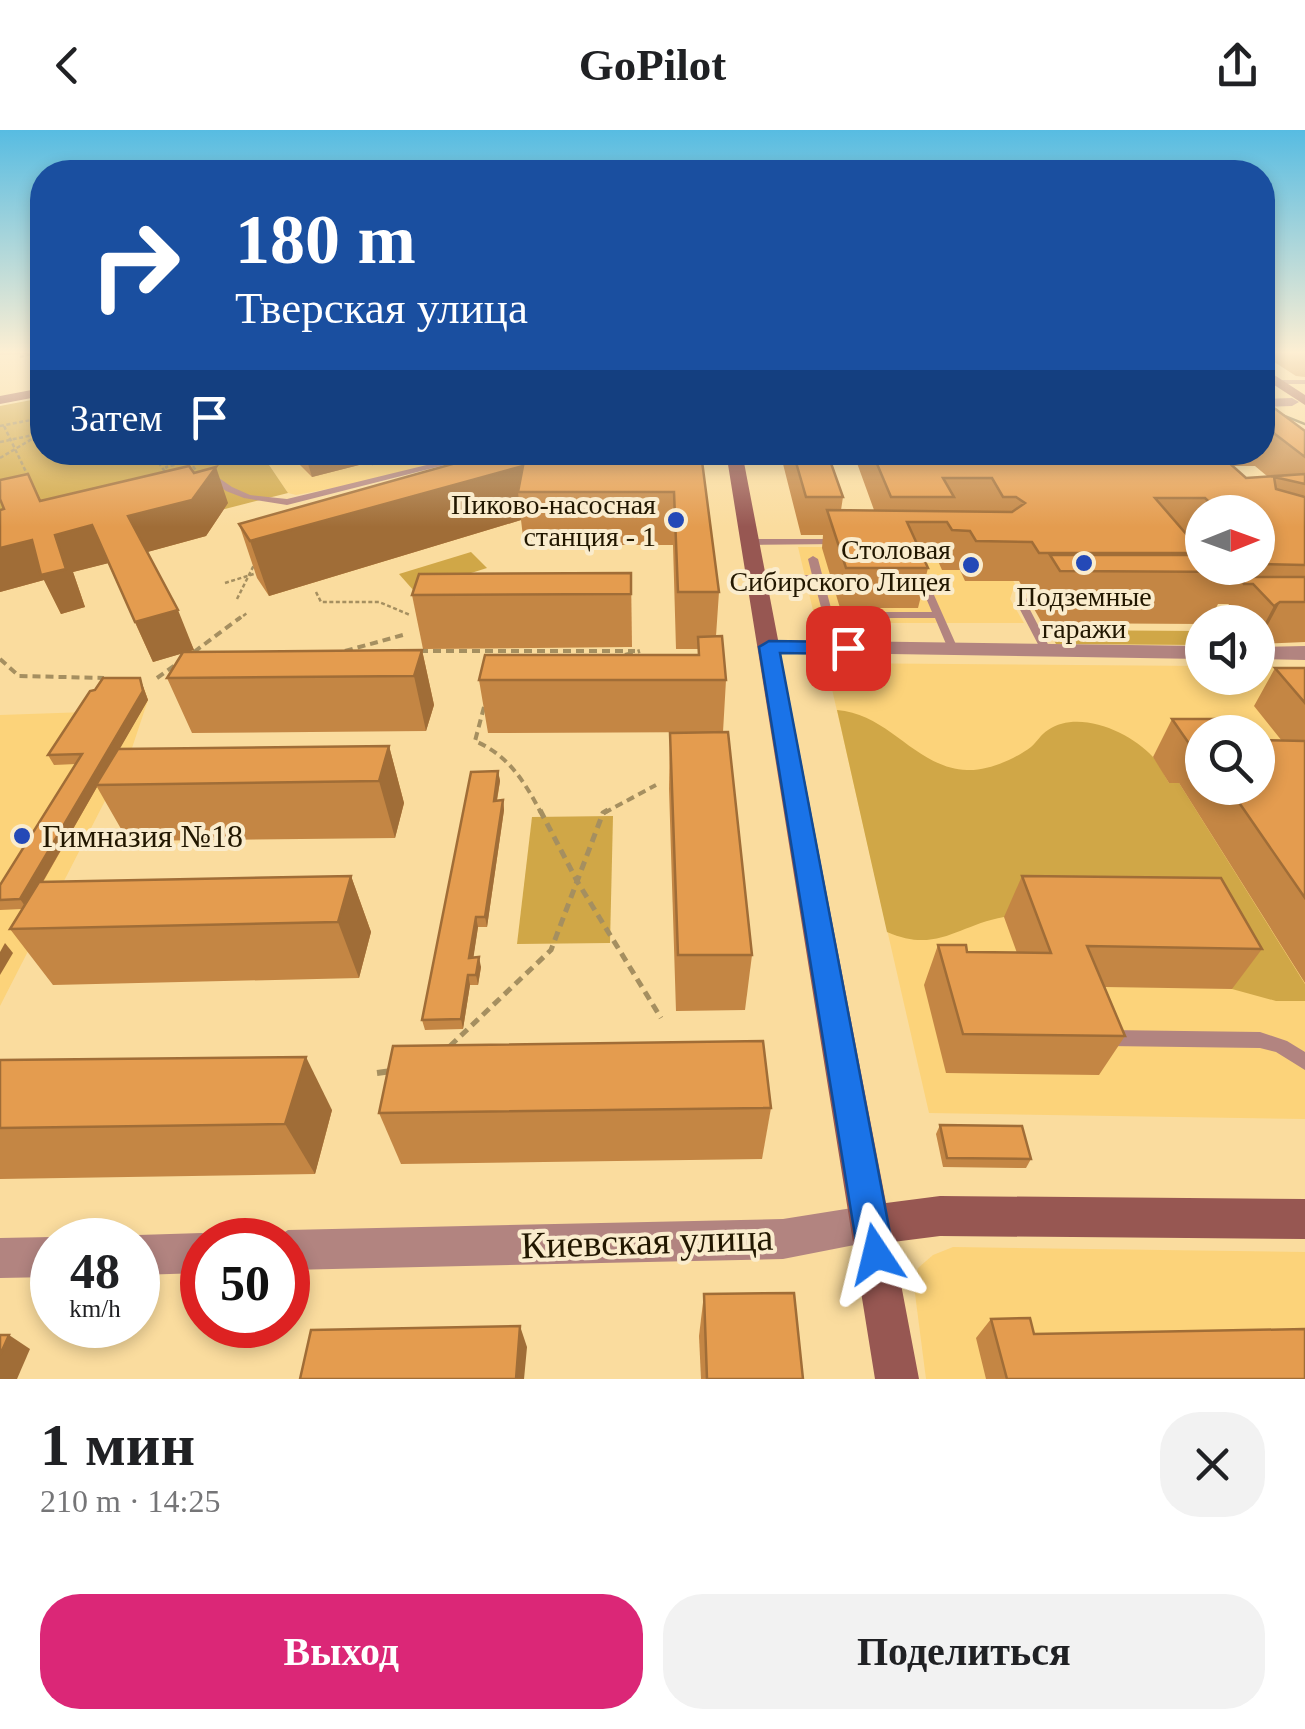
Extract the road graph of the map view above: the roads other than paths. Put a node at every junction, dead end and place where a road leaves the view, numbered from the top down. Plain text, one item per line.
1 (439, 465) edge
2 (736, 465) edge
3 (195, 482) edge
4 (750, 542) junction
5 (854, 542) edge
6 (813, 559) dead end
7 (918, 566) edge
8 (756, 578) junction
9 (818, 578) junction
10 (1066, 599) edge
11 (1196, 600) edge
12 (1201, 605) edge
13 (938, 615) junction
14 (769, 647) junction
15 (953, 649) junction
16 (1046, 650) junction
17 (1185, 653) edge
18 (1275, 653) edge
19 (1305, 653) edge
20 (1096, 1038) edge
21 (1305, 1062) edge
22 (1305, 1219) edge
23 (871, 1225) junction
24 (310, 1250) edge
25 (30, 1257) edge
26 (0, 1258) edge
27 (898, 1379) edge

1 - 3 lane
2 - 4 main road
4 - 5 lane
4 - 8 main road
6 - 9 lane
7 - 13 lane
8 - 9 lane
8 - 14 main road
9 - 13 lane
10 - 16 lane
11 - 12 lane
13 - 15 lane
14 - 15 street
14 - 23 main road
15 - 16 street
16 - 17 street
18 - 19 street
20 - 21 lane
22 - 23 main road, Киевская улица
23 - 24 street, Киевская улица
23 - 27 main road
25 - 26 street

